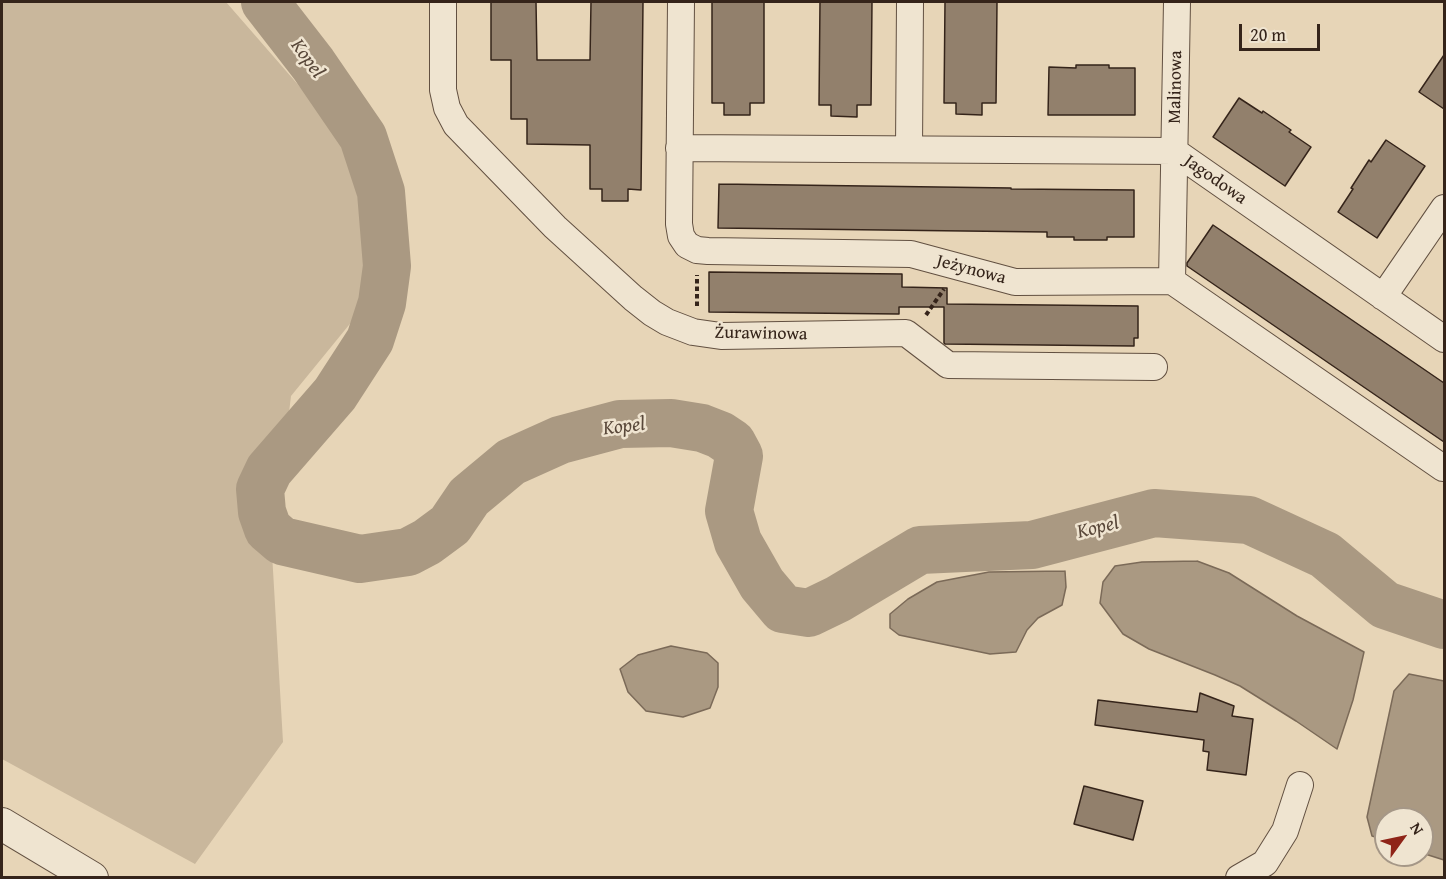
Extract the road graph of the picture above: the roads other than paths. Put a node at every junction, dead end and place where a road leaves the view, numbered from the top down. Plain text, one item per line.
1 (443, 2) edge
2 (681, 2) edge
3 (910, 2) edge
4 (1177, 2) edge
5 (680, 148) junction
6 (909, 149) junction
7 (1174, 151) junction
8 (1444, 208) edge
9 (1172, 280) junction
10 (1383, 297) junction
11 (1444, 339) edge
12 (1154, 367) dead end
13 (1443, 468) dead end
14 (1300, 785) dead end
15 (2, 824) edge
16 (92, 878) edge
17 (1239, 878) edge

1 - 12 street, Żurawinowa
2 - 5 street
3 - 6 street
4 - 7 street, Malinowa
5 - 6 street, Jagodowa
5 - 9 street, Jeżynowa
6 - 7 street, Jagodowa
7 - 9 street, Malinowa
7 - 10 street, Jagodowa
8 - 10 street
9 - 13 street
10 - 11 street, Jagodowa
14 - 17 street
15 - 16 street

